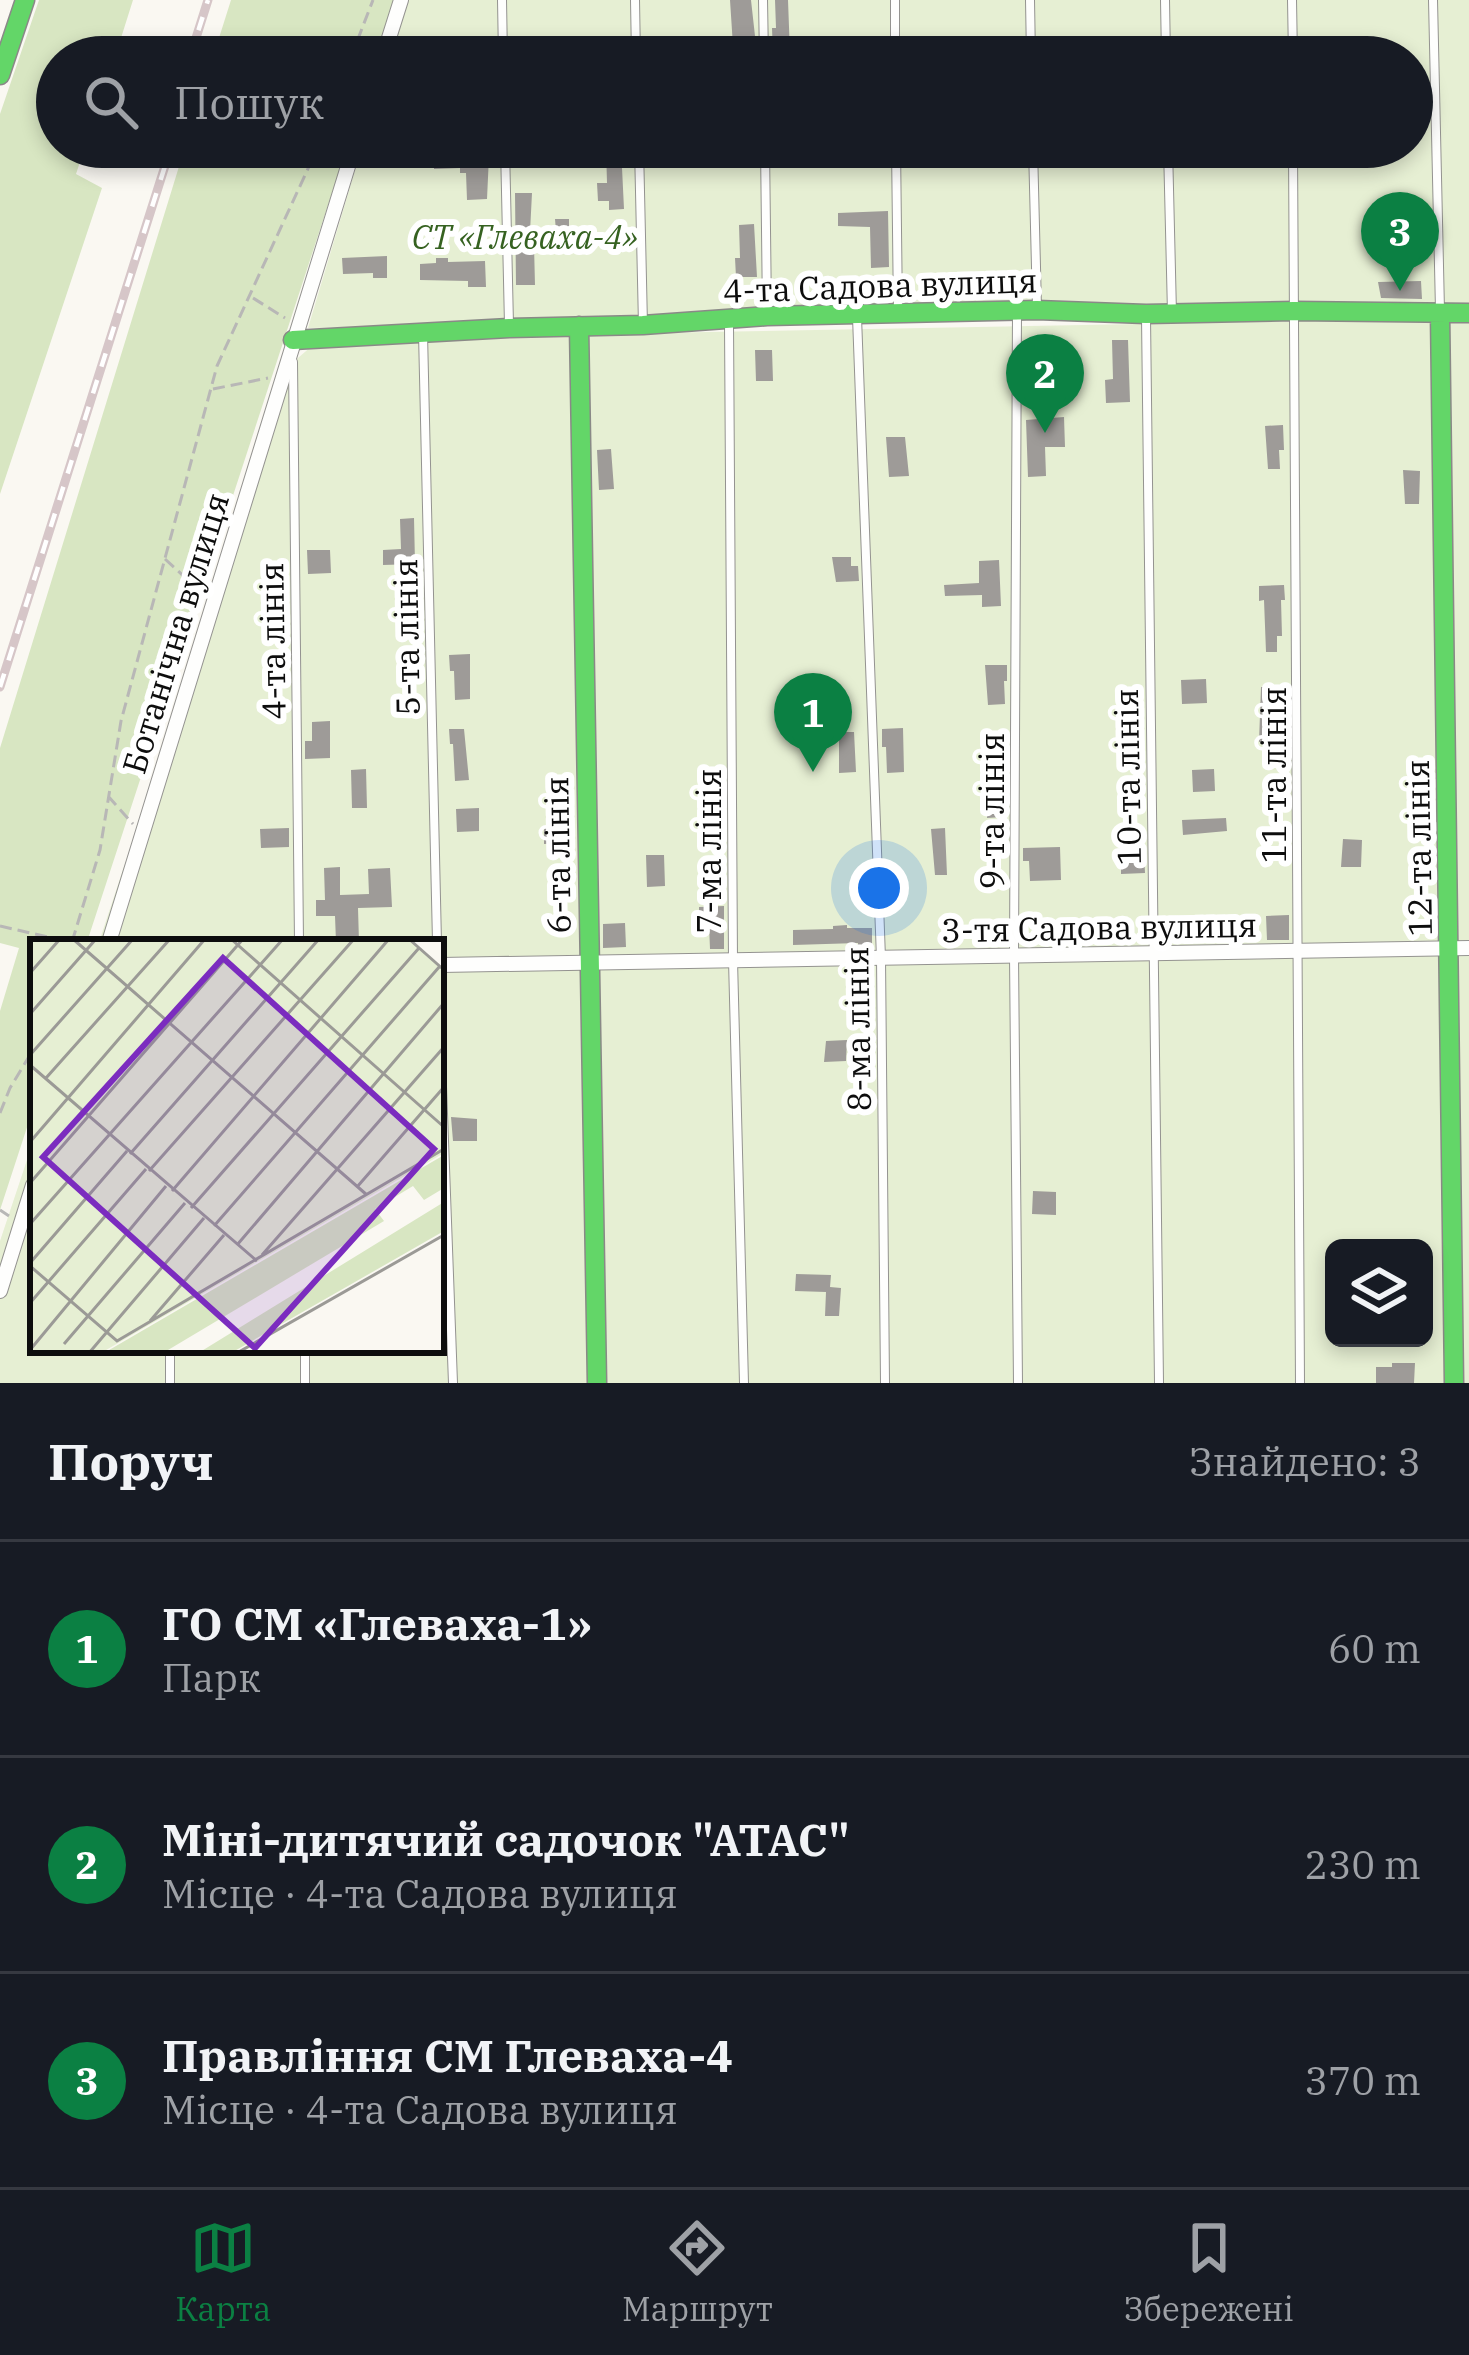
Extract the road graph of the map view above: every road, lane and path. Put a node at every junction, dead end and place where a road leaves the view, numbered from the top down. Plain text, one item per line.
1 (25, 0) edge
2 (373, 0) edge
3 (401, 0) edge
4 (502, 0) edge
5 (635, 0) edge
6 (763, 0) edge
7 (895, 0) edge
8 (1030, 0) edge
9 (1165, 0) edge
10 (1292, 0) edge
11 (1433, 0) edge
12 (359, 36) edge
13 (389, 36) edge
14 (503, 36) edge
15 (636, 36) edge
16 (764, 36) edge
17 (896, 36) edge
18 (1031, 36) edge
19 (1166, 36) edge
20 (1293, 36) edge
21 (0, 75) edge
22 (308, 168) edge
23 (347, 168) edge
24 (505, 168) edge
25 (639, 168) edge
26 (765, 168) edge
27 (896, 168) edge
28 (1032, 168) edge
29 (1169, 168) edge
30 (1293, 168) edge
31 (250, 296) junction
32 (1027, 310) junction
33 (1294, 311) junction
34 (1440, 313) junction
35 (1469, 313) edge
36 (898, 314) junction
37 (1146, 314) junction
38 (1172, 314) junction
39 (767, 316) junction
40 (857, 316) junction
41 (729, 318) junction
42 (643, 325) junction
43 (579, 326) junction
44 (508, 328) junction
45 (423, 332) junction
46 (295, 333) junction
47 (282, 376) junction
48 (212, 388) junction
49 (165, 559) junction
50 (213, 602) dead end
51 (108, 796) junction
52 (142, 835) junction
53 (0, 926) edge
54 (58, 939) edge
55 (73, 939) edge
56 (110, 939) edge
57 (299, 939) edge
58 (437, 939) edge
59 (1459, 948) edge
60 (1298, 951) junction
61 (1153, 953) junction
62 (1014, 956) junction
63 (880, 958) junction
64 (733, 960) junction
65 (589, 962) junction
66 (444, 965) edge
67 (30, 1055) edge
68 (0, 1113) edge
69 (444, 1141) edge
70 (30, 1195) edge
71 (0, 1291) edge
72 (453, 1383) edge
73 (597, 1383) edge
74 (744, 1383) edge
75 (885, 1383) edge
76 (1018, 1383) edge
77 (1159, 1383) edge
78 (1300, 1383) edge
79 (1454, 1383) edge

1 - 21 main road
2 - 12 path
3 - 13 street
4 - 14 lane
5 - 15 lane
6 - 16 lane
7 - 17 lane
8 - 18 lane
9 - 19 lane
10 - 20 lane
11 - 34 lane
22 - 31 path
23 - 46 street, Ботанічна вулиця
24 - 44 lane
25 - 42 lane
26 - 39 lane
27 - 36 lane
28 - 32 lane, 9-та лінія
29 - 38 lane
30 - 33 lane, 11-та лінія
31 - 46 path
31 - 48 path
32 - 36 main road, 4-та Садова вулиця
32 - 37 main road, 4-та Садова вулиця
32 - 62 lane, 9-та лінія
33 - 34 main road, 4-та Садова вулиця
33 - 38 main road, 4-та Садова вулиця
33 - 60 lane, 11-та лінія
34 - 35 main road, 4-та Садова вулиця
34 - 59 main road, 12-та лінія
36 - 40 main road, 4-та Садова вулиця
37 - 38 main road, 4-та Садова вулиця
37 - 61 lane, 10-та лінія
39 - 40 main road, 4-та Садова вулиця
39 - 41 main road, 4-та Садова вулиця
40 - 63 lane, 8-ма лінія
41 - 42 main road, 4-та Садова вулиця
41 - 64 lane, 7-ма лінія
42 - 43 main road, 4-та Садова вулиця
43 - 44 main road, 4-та Садова вулиця
43 - 65 main road, 6-та лінія
44 - 45 main road, 4-та Садова вулиця
45 - 46 main road, 4-та Садова вулиця
45 - 58 lane, 5-та лінія
46 - 47 street, Ботанічна вулиця
46 - 57 lane, 4-та лінія
47 - 48 path
47 - 52 street, Ботанічна вулиця
48 - 49 path
49 - 50 path
49 - 51 path
51 - 52 path
51 - 55 path
52 - 56 street, Ботанічна вулиця
53 - 54 path
59 - 60 street, 3-тя Садова вулиця
59 - 79 main road, 12-та лінія
60 - 61 street, 3-тя Садова вулиця
60 - 78 lane, 11-та лінія
61 - 62 street, 3-тя Садова вулиця
61 - 77 lane, 10-та лінія
62 - 63 street, 3-тя Садова вулиця
62 - 76 lane, 9-та лінія
63 - 64 street, 3-тя Садова вулиця
63 - 75 lane, 8-ма лінія
64 - 65 street, 3-тя Садова вулиця
64 - 74 lane, 7-ма лінія
65 - 66 street, 3-тя Садова вулиця
65 - 73 main road, 6-та лінія
67 - 68 path
69 - 72 lane
70 - 71 street

